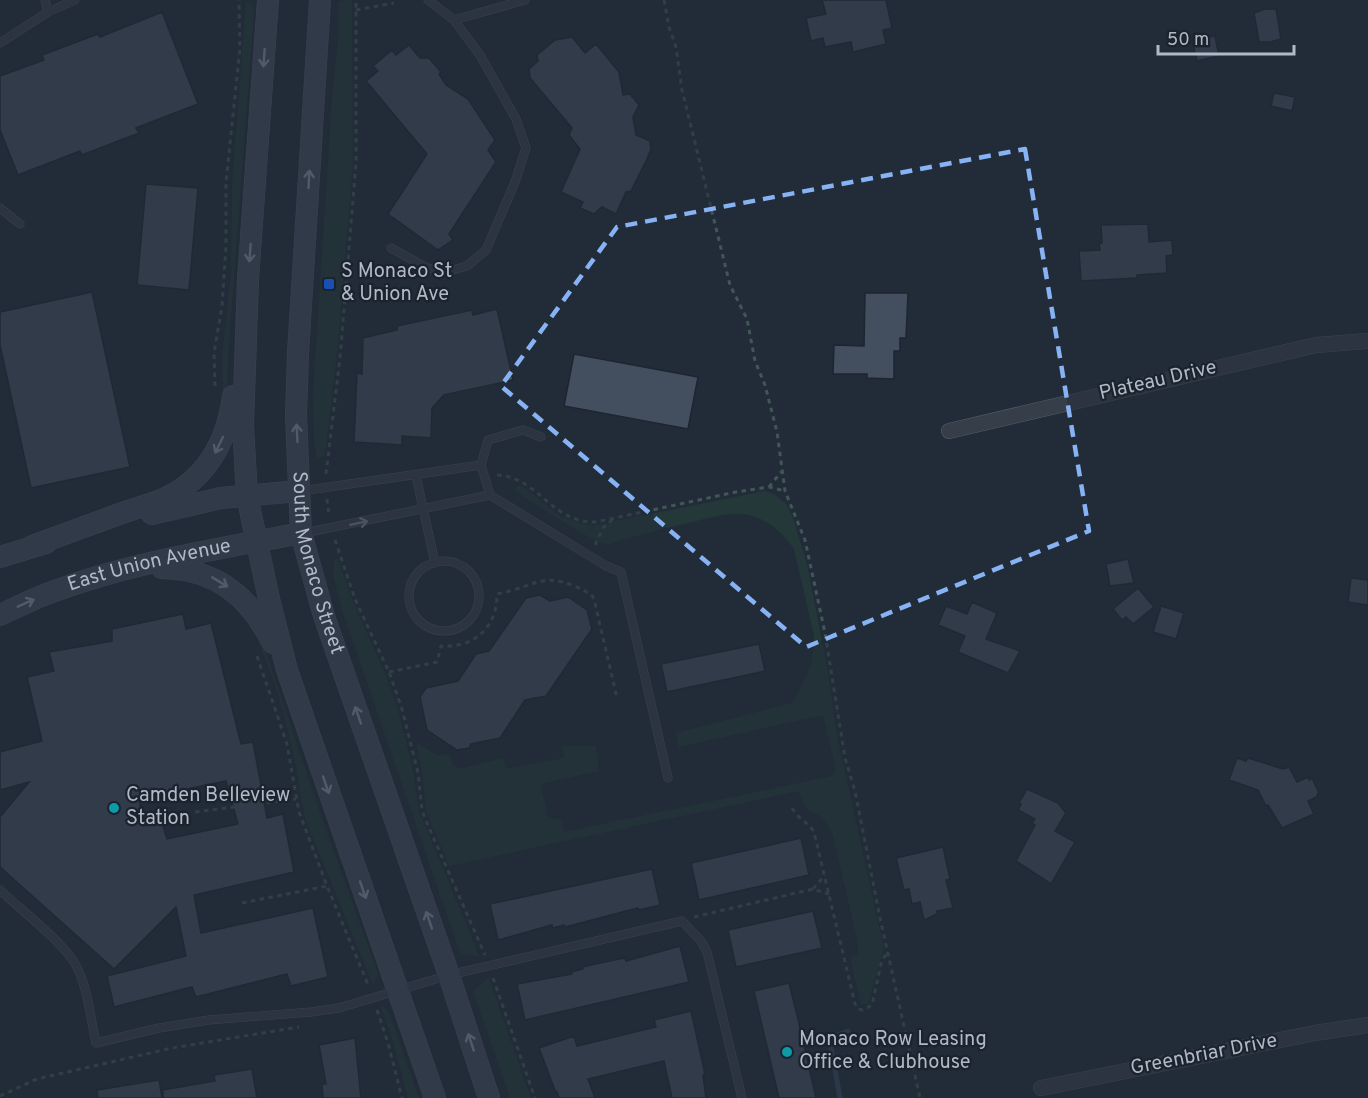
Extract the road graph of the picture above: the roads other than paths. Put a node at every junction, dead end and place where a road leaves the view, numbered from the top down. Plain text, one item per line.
1 (45, 0) edge
2 (75, 0) edge
3 (268, 0) edge
4 (320, 0) edge
5 (428, 0) edge
6 (525, 0) edge
7 (48, 12) junction
8 (454, 20) junction
9 (0, 43) edge
10 (0, 208) edge
11 (20, 224) dead end
12 (391, 248) dead end
13 (246, 328) junction
14 (1368, 341) edge
15 (949, 431) dead end
16 (541, 437) dead end
17 (481, 465) junction
18 (416, 476) junction
19 (299, 491) junction
20 (490, 495) junction
21 (247, 496) junction
22 (423, 509) junction
23 (301, 533) junction
24 (256, 542) junction
25 (32, 546) junction
26 (0, 557) edge
27 (435, 562) junction
28 (122, 571) junction
29 (0, 615) edge
30 (288, 670) junction
31 (668, 778) dead end
32 (0, 890) edge
33 (449, 975) junction
34 (399, 990) junction
35 (1368, 1025) edge
36 (1041, 1088) dead end
37 (435, 1098) edge
38 (489, 1098) edge
39 (742, 1098) edge

1 - 7 lane
2 - 7 lane
3 -> 13 main road
19 -> 4 main road, South Monaco Street
5 - 8 lane
6 - 8 lane
7 - 9 lane
8 - 12 lane
10 - 11 lane
13 - 21 main road
13 -> 25 main road
14 - 15 street, Plateau Drive
16 - 17 lane
17 - 18 lane
17 - 20 lane
18 - 19 lane
18 - 22 lane
19 - 21 main road
19 - 23 main road, South Monaco Street
20 - 22 lane
20 - 31 lane
21 - 24 main road
21 - 25 main road
23 -> 22 lane
22 - 27 lane
23 - 24 main road, East Union Avenue
33 -> 23 main road, South Monaco Street
24 - 28 main road, East Union Avenue
24 - 30 main road
25 - 26 main road
27 - 27 lane
29 -> 28 main road, East Union Avenue
28 -> 30 main road
30 -> 34 main road
32 - 34 lane
33 - 34 lane
38 -> 33 main road, South Monaco Street
33 - 39 lane
34 - 37 main road
35 - 36 street, Greenbriar Drive

